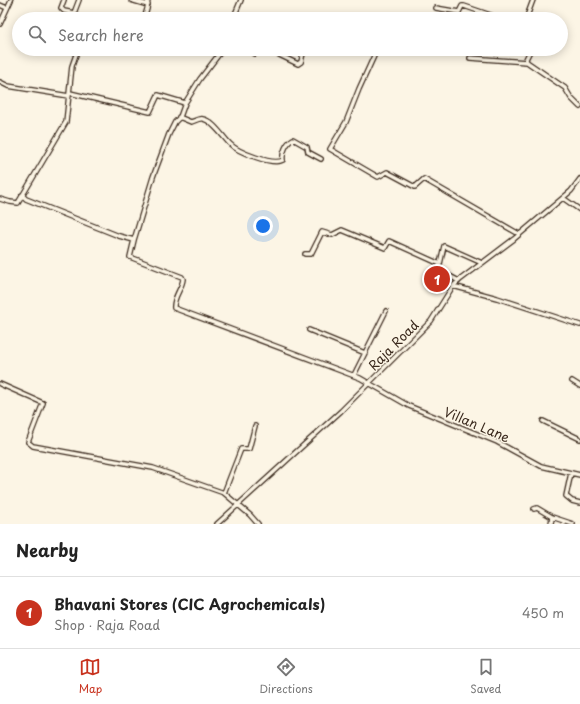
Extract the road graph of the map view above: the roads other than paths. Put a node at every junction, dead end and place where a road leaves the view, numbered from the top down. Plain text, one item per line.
1 (10, 0) edge
2 (64, 0) edge
3 (79, 0) edge
4 (131, 0) edge
5 (148, 0) edge
6 (241, 0) edge
7 (533, 0) edge
8 (0, 5) edge
9 (148, 5) junction
10 (7, 8) junction
11 (436, 8) dead end
12 (69, 12) edge
13 (74, 12) edge
14 (146, 12) edge
15 (236, 12) edge
16 (459, 12) edge
17 (459, 12) edge
18 (482, 12) edge
19 (529, 12) edge
20 (0, 24) edge
21 (76, 56) edge
22 (217, 56) edge
23 (281, 56) edge
24 (302, 56) edge
25 (374, 56) edge
26 (527, 56) edge
27 (470, 58) dead end
28 (527, 62) junction
29 (0, 82) edge
30 (69, 94) junction
31 (185, 103) junction
32 (580, 107) edge
33 (179, 117) junction
34 (321, 160) dead end
35 (580, 179) edge
36 (22, 196) junction
37 (563, 198) junction
38 (0, 199) edge
39 (580, 210) edge
40 (519, 234) junction
41 (134, 240) junction
42 (305, 254) dead end
43 (482, 263) junction
44 (440, 264) junction
45 (459, 281) junction
46 (453, 286) junction
47 (386, 311) dead end
48 (580, 325) edge
49 (309, 330) dead end
50 (365, 353) junction
51 (354, 375) junction
52 (572, 381) dead end
53 (369, 382) junction
54 (0, 384) edge
55 (580, 386) edge
56 (544, 420) dead end
57 (255, 426) dead end
58 (580, 439) edge
59 (571, 473) junction
60 (580, 475) edge
61 (224, 493) junction
62 (237, 504) junction
63 (580, 504) edge
64 (534, 509) dead end
65 (552, 517) junction
66 (217, 524) edge
67 (258, 524) edge
68 (551, 524) edge
69 (573, 524) edge

1 - 10 street
2 - 12 street
3 - 13 street
4 - 9 street
5 - 9 street
6 - 15 street
7 - 19 street
8 - 10 street
9 - 14 street
10 - 20 street
11 - 17 street
16 - 18 street
21 - 30 street
22 - 31 street
23 - 24 street
25 - 40 street
26 - 28 street
27 - 28 street
28 - 32 street
29 - 30 street
30 - 31 street
30 - 36 street
31 - 33 street
33 - 34 street
33 - 41 street
35 - 37 street, Raja Road
36 - 38 street
36 - 41 street
37 - 39 street
37 - 40 street, Raja Road
40 - 43 street, Raja Road
41 - 51 street, Villan Lane
42 - 44 street
43 - 44 street
43 - 45 street, Raja Road
44 - 45 street
45 - 46 street, Raja Road
46 - 48 street
46 - 53 street, Raja Road
47 - 50 street
49 - 50 street
50 - 51 street
51 - 53 street, Villan Lane
52 - 55 street
53 - 59 street, Villan Lane
53 - 62 street, Raja Road
54 - 61 street
56 - 58 street
57 - 61 street
59 - 60 street, Villan Lane
59 - 63 street
61 - 62 street
62 - 66 street, Raja Road
62 - 67 street
64 - 65 street
65 - 68 street
65 - 69 street

